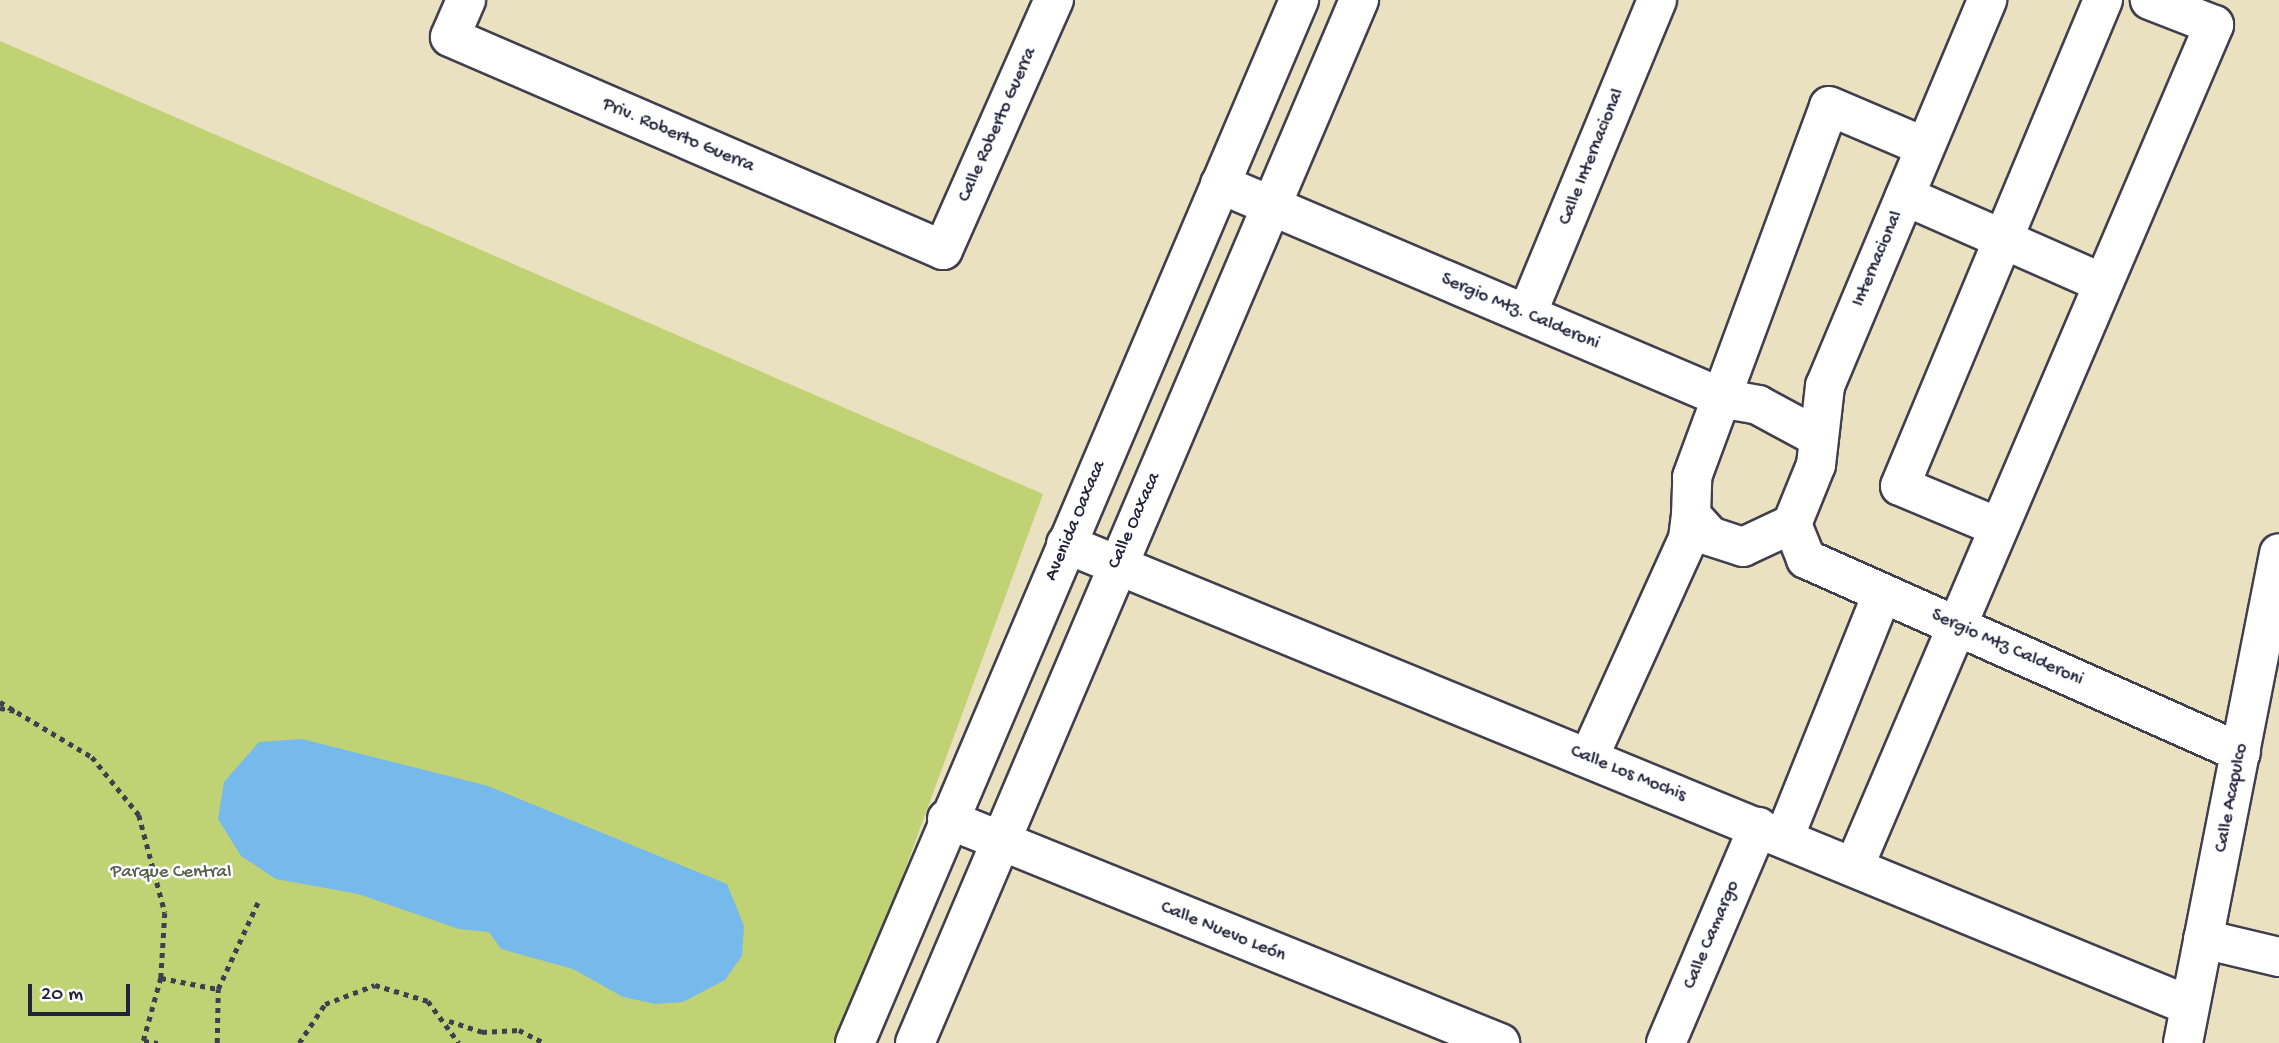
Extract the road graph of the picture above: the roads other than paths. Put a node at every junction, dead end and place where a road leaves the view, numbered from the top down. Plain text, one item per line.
1 (466, 0) edge
2 (1054, 0) edge
3 (1299, 0) edge
4 (1359, 0) edge
5 (1657, 0) edge
6 (1987, 0) edge
7 (2103, 0) edge
8 (2150, 0) edge
9 (1926, 147) junction
10 (1220, 184) junction
11 (1905, 196) junction
12 (1272, 208) junction
13 (2003, 239) junction
14 (943, 250) joint
15 (2102, 283) junction
16 (1527, 314) junction
17 (1724, 399) junction
18 (1819, 438) junction
19 (1691, 514) junction
20 (1792, 524) junction
21 (1998, 527) junction
22 (1066, 544) junction
23 (2279, 553) edge
24 (1115, 566) junction
25 (1882, 594) junction
26 (1960, 627) junction
27 (2241, 752) junction
28 (1589, 757) junction
29 (947, 819) junction
30 (1771, 833) junction
31 (1000, 843) junction
32 (1854, 867) junction
33 (2203, 939) junction
34 (2279, 957) edge
35 (2190, 1006) junction
36 (855, 1043) edge
37 (915, 1043) edge
38 (1500, 1043) edge
39 (1666, 1043) edge
40 (2183, 1043) edge

1 - 14 street, Priv. Roberto Guerra
2 - 14 street, Calle Roberto Guerra
3 - 10 street, Avenida Oaxaca
4 - 12 street, Calle Oaxaca
5 - 16 street, Calle Internacional
6 - 9 street, Internacional
7 - 13 street
8 - 15 street
9 - 11 street, Internacional
9 - 17 street
10 - 12 street, Sergio Mtz. Calderoni
10 - 22 street, Avenida Oaxaca
11 - 13 street
11 - 18 street, Internacional
12 - 16 street, Sergio Mtz. Calderoni
12 - 24 street, Calle Oaxaca
13 - 15 street
13 - 21 street
15 - 21 street
16 - 17 street, Sergio Mtz. Calderoni
17 - 18 street, Sergio Mtz. Calderoni
17 - 19 street
18 - 20 street, Internacional
19 - 20 street
19 - 28 street
20 - 25 street, Sergio Mtz Calderoni
21 - 26 street
22 - 24 street, Calle Los Mochis
22 - 29 street, Avenida Oaxaca
23 - 27 street, Calle Acapulco
24 - 28 street, Calle Los Mochis
24 - 31 street, Calle Oaxaca
25 - 26 street, Sergio Mtz Calderoni
25 - 30 street, Calle Camargo
26 - 27 street, Sergio Mtz Calderoni
26 - 32 street
27 - 33 street, Calle Acapulco
28 - 30 street, Calle Los Mochis
29 - 31 street, Calle Nuevo León
29 - 36 street, Avenida Oaxaca
30 - 32 street, Calle Los Mochis
30 - 39 street, Calle Camargo
31 - 37 street, Calle Oaxaca
31 - 38 street, Calle Nuevo León
32 - 35 street, Calle Los Mochis
33 - 34 street
33 - 35 street, Calle Acapulco
35 - 40 street, Calle Acapulco

